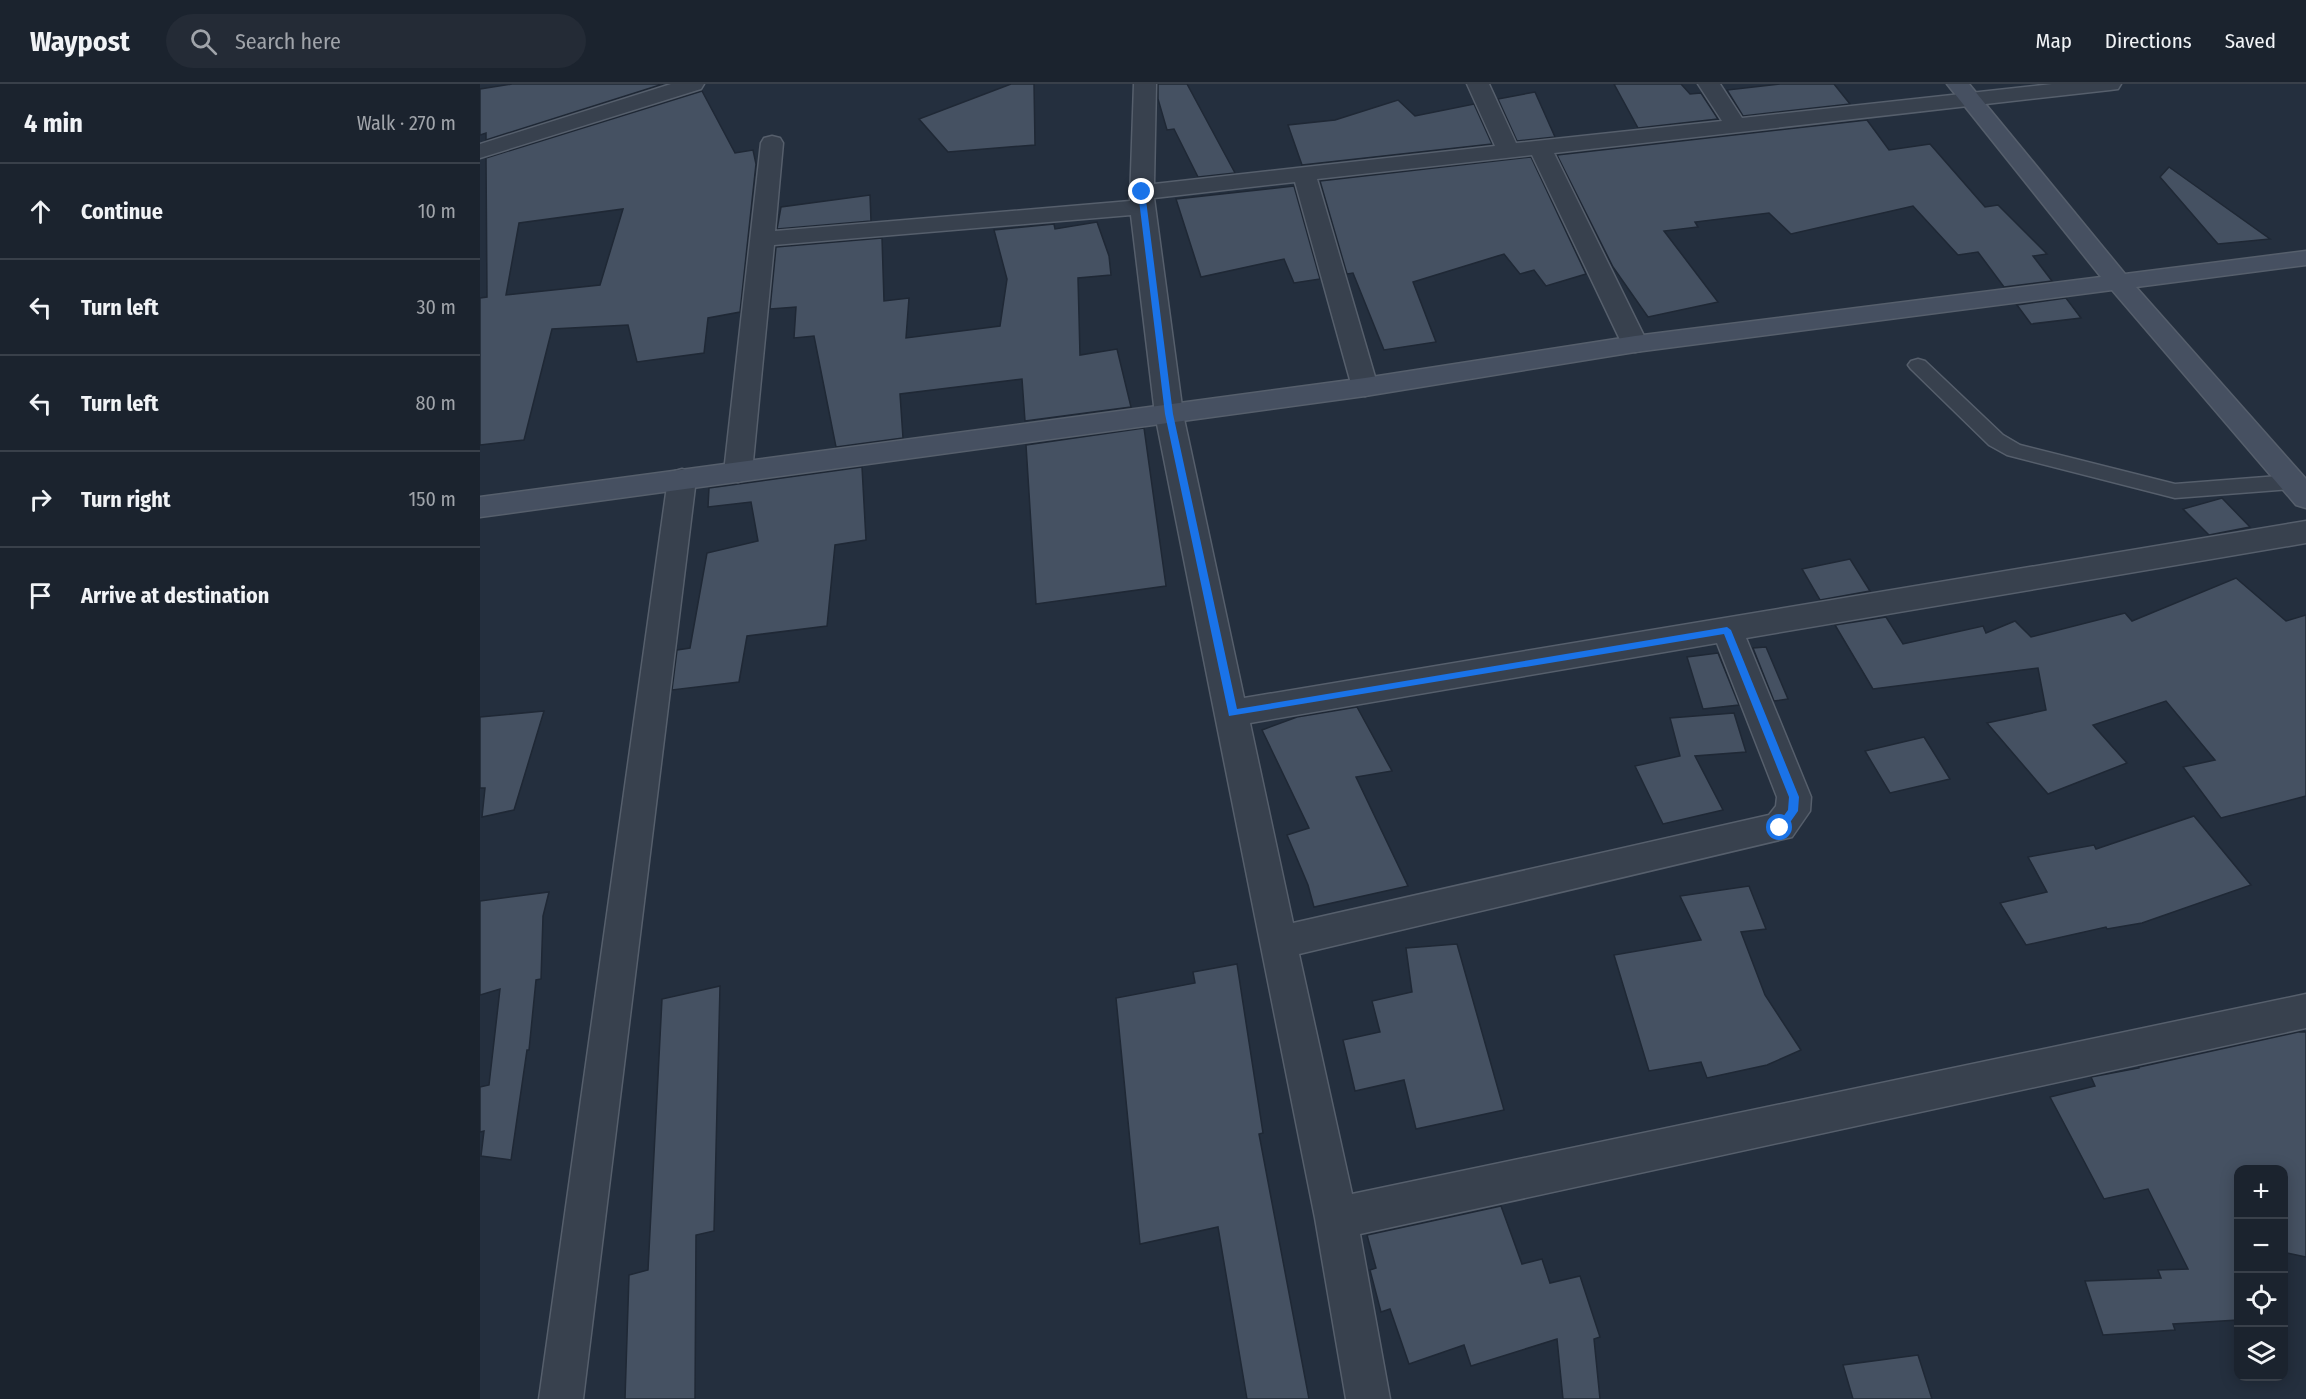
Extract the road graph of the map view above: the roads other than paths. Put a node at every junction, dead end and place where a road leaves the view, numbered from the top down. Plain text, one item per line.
1 (693, 84) edge
2 (1145, 84) edge
3 (1478, 84) edge
4 (1709, 84) edge
5 (2110, 84) edge
6 (1964, 93) edge
7 (1737, 127) junction
8 (772, 143) dead end
9 (1540, 148) junction
10 (480, 151) edge
11 (1509, 152) junction
12 (1304, 174) junction
13 (1142, 200) junction
14 (762, 238) junction
15 (2306, 258) edge
16 (2119, 283) junction
17 (1635, 344) junction
18 (1918, 365) dead end
19 (1365, 387) junction
20 (1169, 414) junction
21 (738, 472) junction
22 (682, 479) junction
23 (2299, 490) edge
24 (480, 507) edge
25 (2306, 532) edge
26 (1727, 630) junction
27 (1233, 713) junction
28 (1279, 942) junction
29 (2306, 1011) edge
30 (1336, 1218) junction
31 (561, 1399) edge
32 (1368, 1399) edge

1 - 10 street
2 - 13 street
3 - 11 street
4 - 7 street
5 - 6 street
6 - 7 street
6 - 16 street
7 - 9 street
8 - 14 street
9 - 11 street
9 - 17 street
11 - 12 street
12 - 13 street
12 - 19 street
13 - 14 street
13 - 20 street
14 - 21 street
15 - 16 street
16 - 17 street
16 - 23 street
17 - 19 street
18 - 23 lane
19 - 20 street
20 - 21 street
20 - 27 street
21 - 22 street
22 - 24 street
22 - 31 street
25 - 26 street
26 - 27 street
26 - 28 street
27 - 28 street
28 - 30 street
29 - 30 street
30 - 32 street

